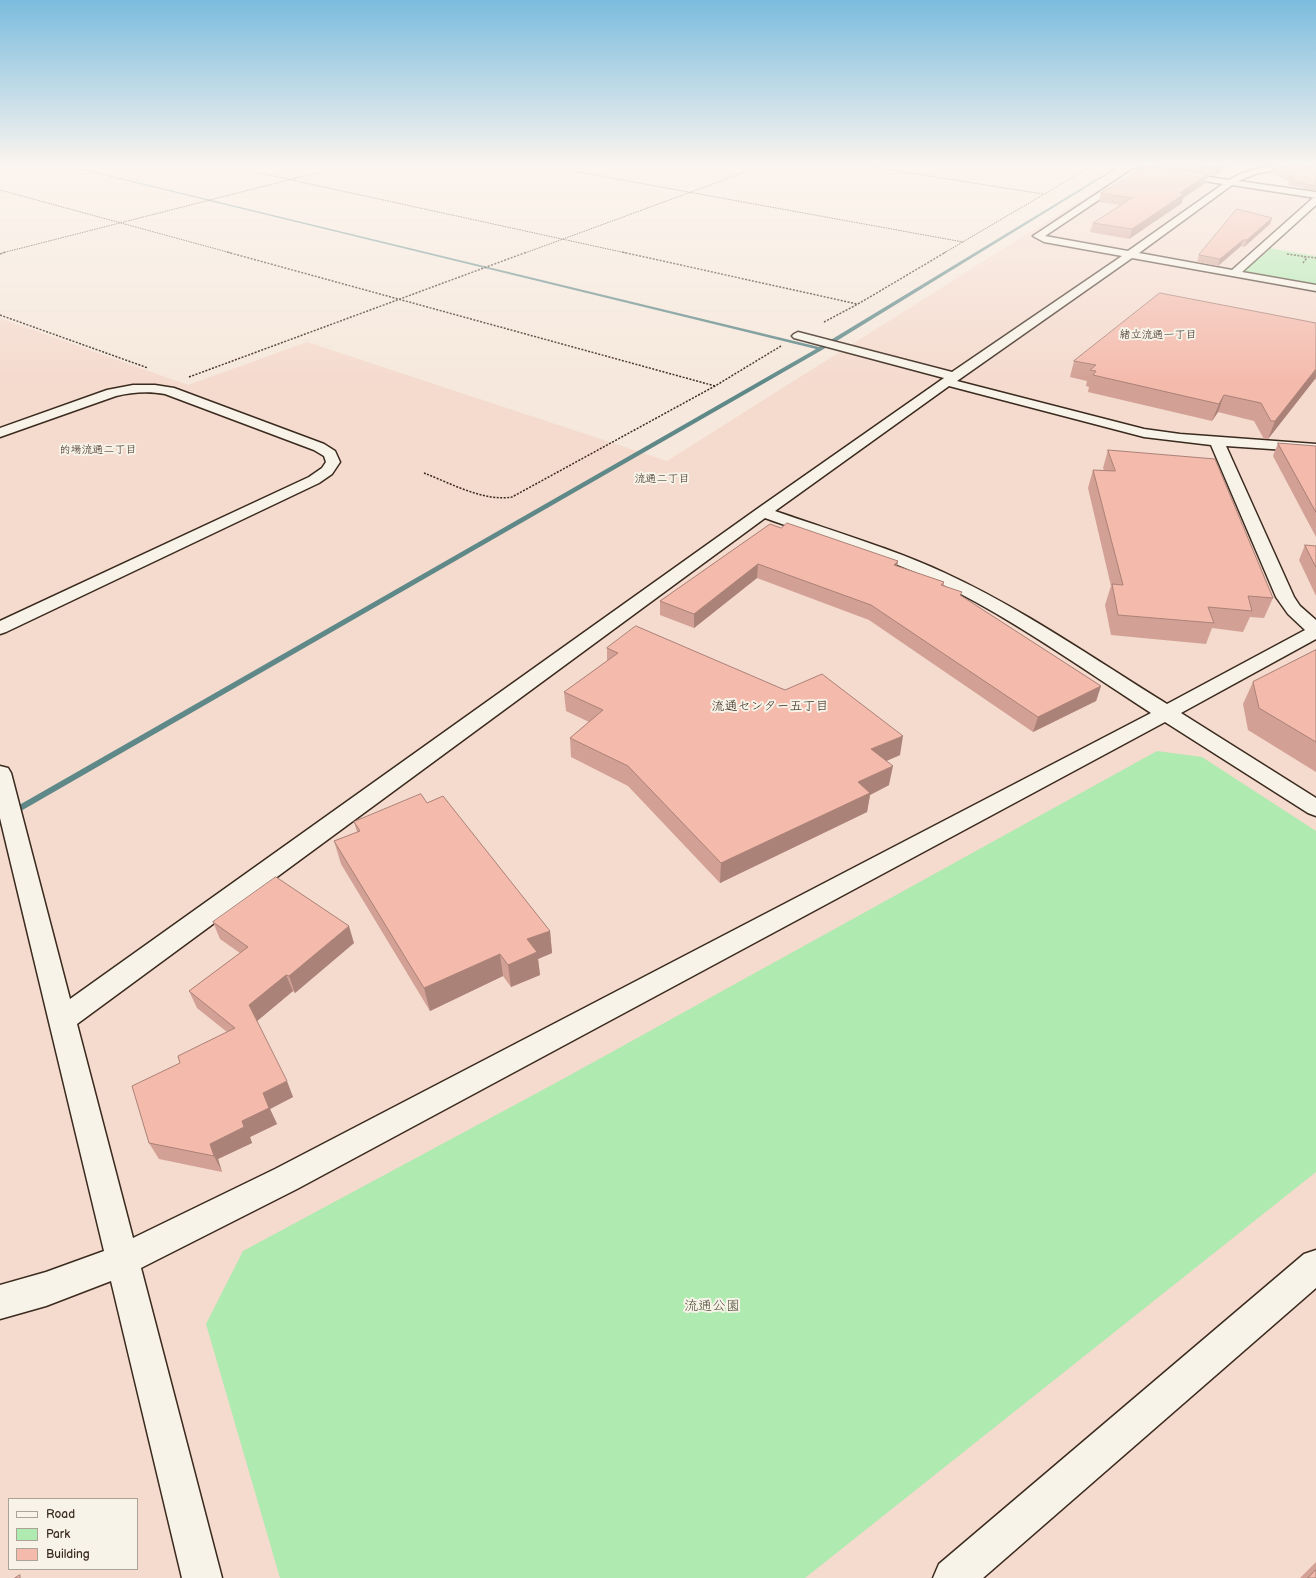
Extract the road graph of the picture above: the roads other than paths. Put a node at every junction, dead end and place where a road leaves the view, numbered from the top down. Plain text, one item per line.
1 (1039, 237) edge
2 (1155, 237) edge
3 (1275, 237) edge
4 (1131, 254) junction
5 (1234, 273) junction
6 (1316, 288) edge
7 (801, 337) dead end
8 (951, 379) junction
9 (0, 433) edge
10 (1217, 441) junction
11 (1316, 448) edge
12 (763, 512) junction
13 (0, 628) edge
14 (1316, 631) edge
15 (1166, 714) junction
16 (2, 783) edge
17 (1316, 808) edge
18 (61, 1020) junction
19 (123, 1260) junction
20 (1316, 1266) edge
21 (0, 1302) edge
22 (202, 1578) edge
23 (953, 1578) edge

1 - 4 street
2 - 4 street
3 - 5 street
4 - 5 street
4 - 8 street
5 - 6 street
7 - 8 street
8 - 10 street
8 - 12 street
9 - 13 street
10 - 11 street
10 - 14 street
12 - 15 street
12 - 18 street
14 - 15 street
15 - 17 street
15 - 19 street
16 - 18 street
18 - 19 street
19 - 21 street
19 - 22 street
20 - 23 street

